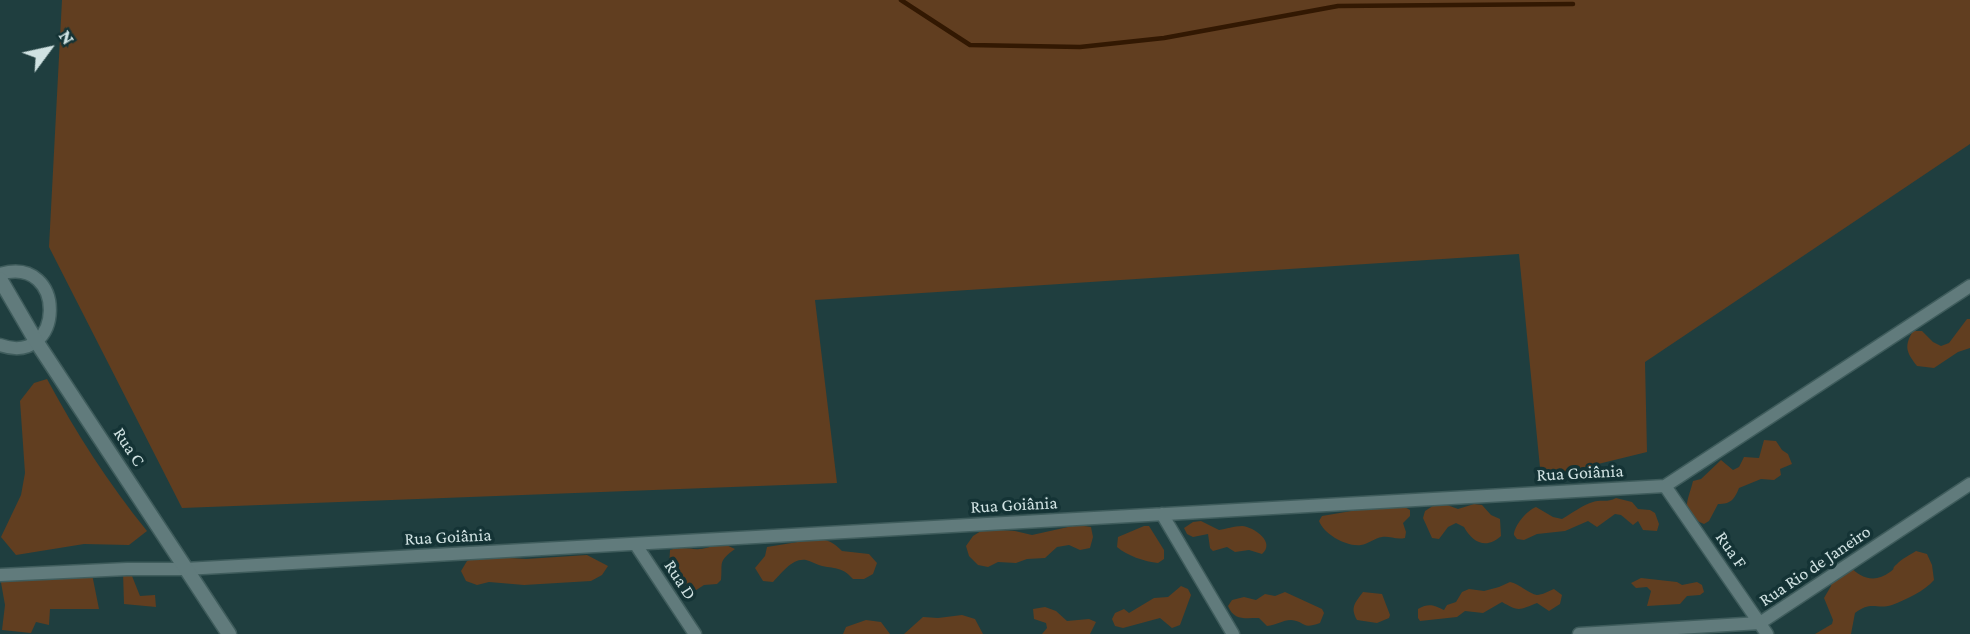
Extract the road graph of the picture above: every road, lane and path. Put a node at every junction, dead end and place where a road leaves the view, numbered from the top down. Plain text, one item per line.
1 (0, 276) edge
2 (1970, 286) edge
3 (36, 341) junction
4 (0, 345) edge
5 (1970, 484) edge
6 (1665, 486) junction
7 (1162, 514) junction
8 (636, 545) junction
9 (185, 569) junction
10 (0, 575) edge
11 (1764, 629) edge
12 (229, 634) edge
13 (695, 634) edge
14 (1233, 634) edge
15 (1579, 634) edge

1 - 3 street, Rua C
1 - 3 street
2 - 6 street
3 - 4 street
3 - 9 street, Rua C
5 - 11 street, Rua Rio de Janeiro
6 - 7 street, Rua Goiânia
6 - 11 street, Rua F
7 - 8 street, Rua Goiânia
7 - 14 street
8 - 9 street, Rua Goiânia
8 - 13 street, Rua D
9 - 10 street, Rua Goiânia
9 - 12 street, Rua C
11 - 15 street, Rua Rio de Janeiro

